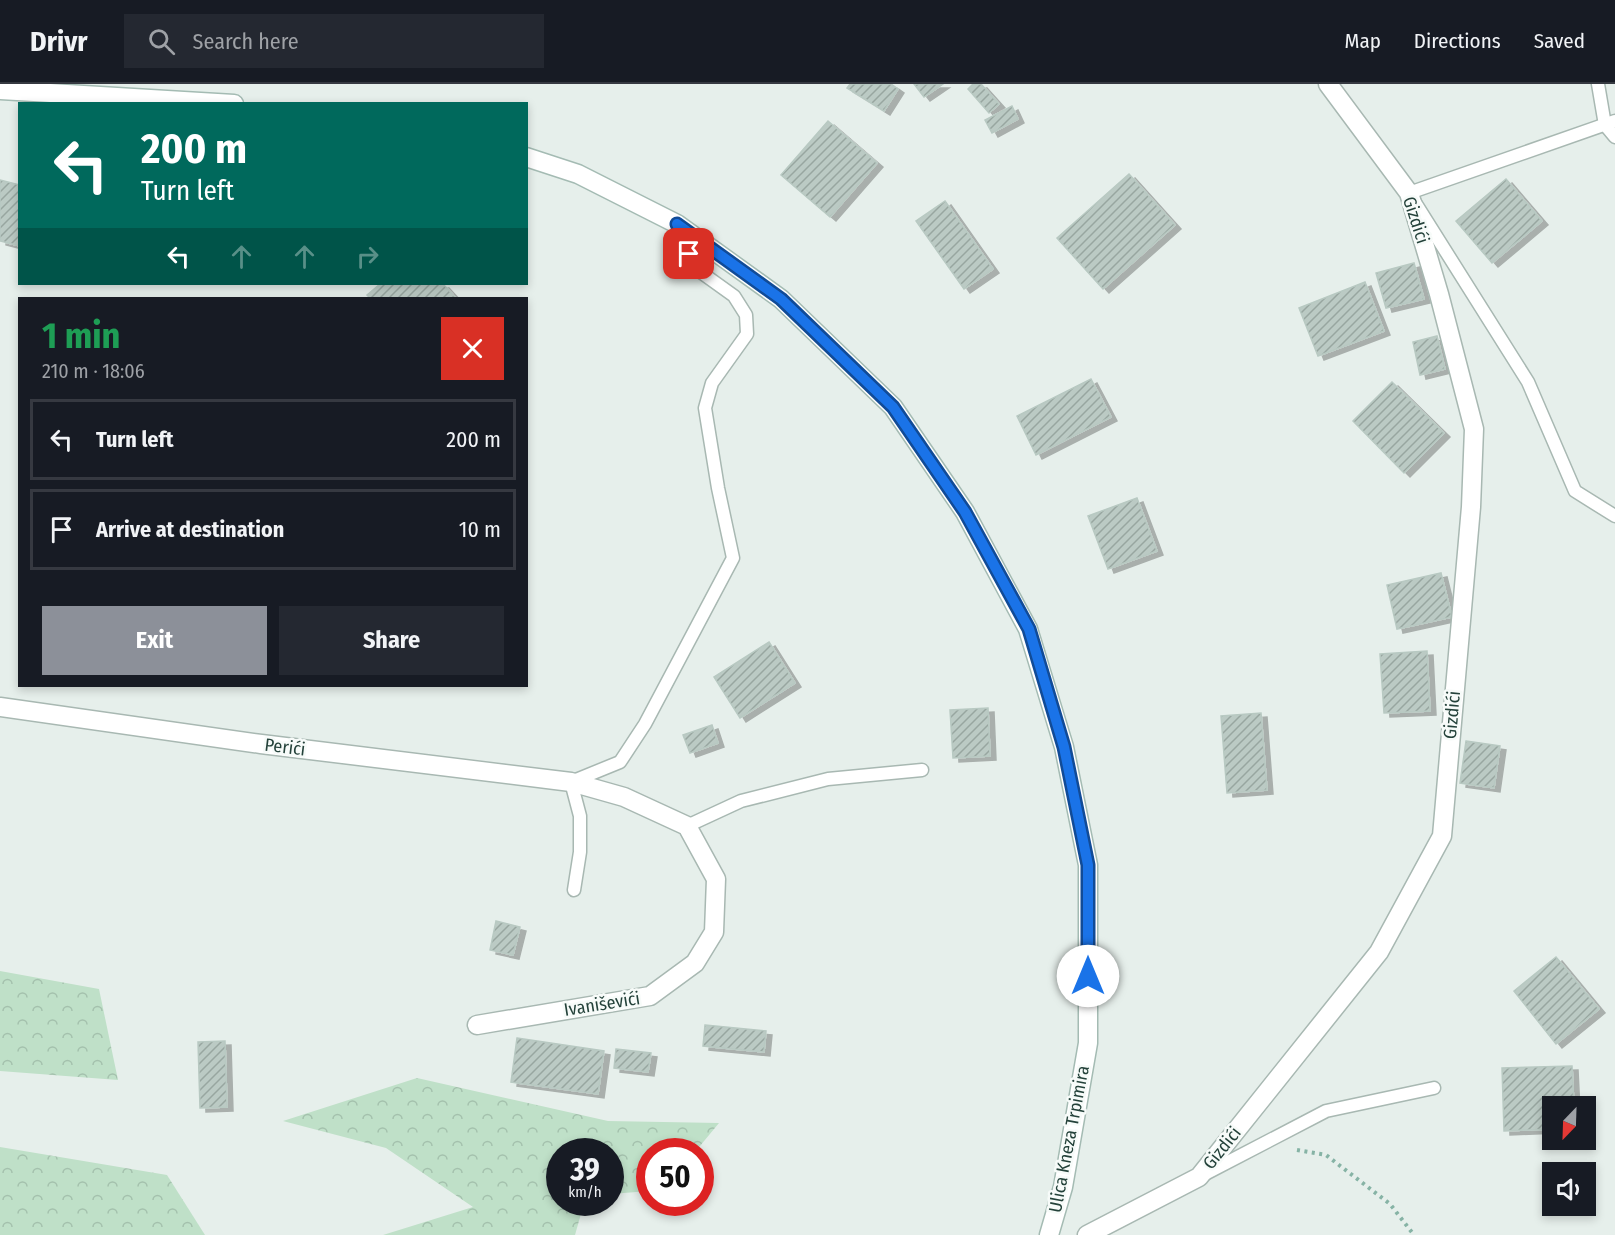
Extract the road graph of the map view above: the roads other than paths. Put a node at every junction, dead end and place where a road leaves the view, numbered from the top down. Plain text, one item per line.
1 (1328, 84) edge
2 (1598, 84) edge
3 (0, 90) edge
4 (201, 102) edge
5 (1610, 123) edge
6 (1615, 137) edge
7 (528, 158) edge
8 (1409, 193) junction
9 (677, 224) junction
10 (1615, 516) edge
11 (0, 707) edge
12 (922, 770) dead end
13 (571, 782) junction
14 (687, 826) junction
15 (574, 890) dead end
16 (477, 1025) dead end
17 (1434, 1088) dead end
18 (1199, 1177) junction
19 (1049, 1235) edge
20 (1087, 1235) edge

1 - 8 street, Gizdići
2 - 5 lane
3 - 4 street
5 - 6 lane
5 - 8 lane
7 - 9 street, Ulica Kneza Trpimira
8 - 10 lane
8 - 18 street, Gizdići
9 - 13 lane
9 - 19 street, Ulica Kneza Trpimira
11 - 13 street, Perići
12 - 14 lane
13 - 14 street
13 - 15 lane
14 - 16 street, Ivaniševići
17 - 18 lane
18 - 20 street, Gizdići

